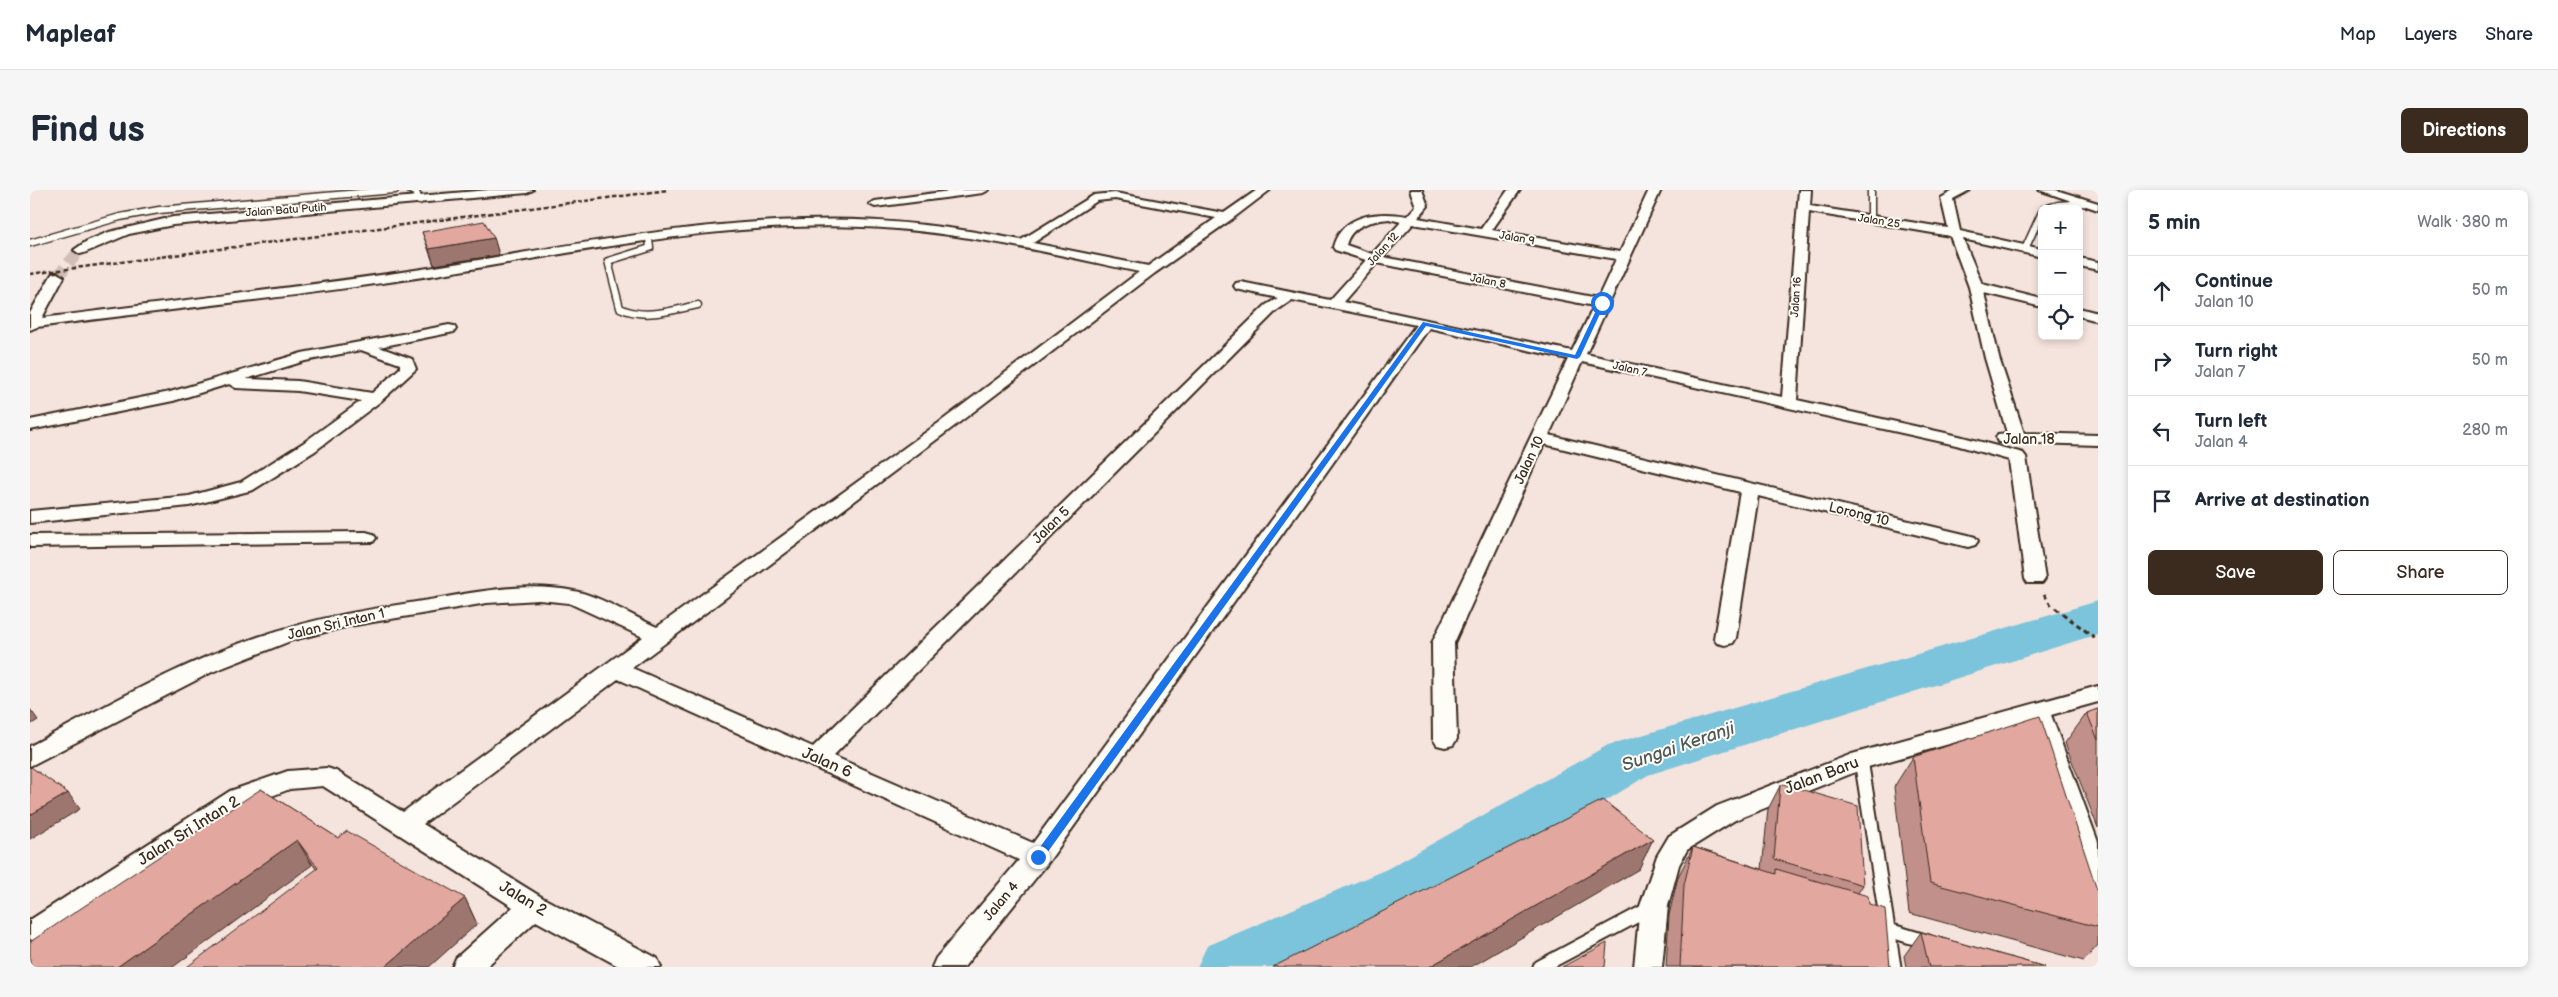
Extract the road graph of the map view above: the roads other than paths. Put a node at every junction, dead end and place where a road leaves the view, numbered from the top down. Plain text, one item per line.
1 (395, 190) edge
2 (410, 190) edge
3 (527, 190) edge
4 (983, 190) edge
5 (1264, 190) edge
6 (1416, 190) edge
7 (1514, 190) edge
8 (1655, 190) edge
9 (1804, 190) edge
10 (1871, 190) edge
11 (1964, 190) edge
12 (2046, 190) edge
13 (469, 193) edge
14 (419, 201) junction
15 (875, 204) dead end
16 (2092, 205) edge
17 (1803, 208) junction
18 (1228, 217) junction
19 (1410, 219) junction
20 (1871, 220) junction
21 (2038, 221) edge
22 (1485, 232) junction
23 (1955, 234) junction
24 (650, 238) junction
25 (30, 243) edge
26 (1023, 244) junction
27 (2025, 249) junction
28 (80, 250) tunnel mouth
29 (2038, 252) edge
30 (1624, 257) junction
31 (1374, 259) junction
32 (2083, 263) edge
33 (2098, 266) edge
34 (1150, 270) junction
35 (57, 277) tunnel mouth
36 (1241, 286) dead end
37 (1976, 286) junction
38 (1290, 296) junction
39 (2038, 302) edge
40 (1602, 303) junction
41 (698, 304) dead end
42 (1333, 305) junction
43 (2083, 313) edge
44 (2098, 317) edge
45 (31, 324) edge
46 (1425, 324) junction
47 (449, 329) dead end
48 (364, 346) junction
49 (1577, 357) junction
50 (222, 382) junction
51 (376, 398) junction
52 (1789, 404) junction
53 (30, 425) edge
54 (1539, 438) junction
55 (2017, 438) junction
56 (2098, 440) edge
57 (1960, 441) junction
58 (1750, 488) junction
59 (30, 517) edge
60 (366, 538) dead end
61 (30, 541) edge
62 (1968, 541) dead end
63 (2035, 579) dead end
64 (660, 637) junction
65 (1726, 638) dead end
66 (616, 669) junction
67 (2098, 694) edge
68 (2038, 710) junction
69 (1445, 739) dead end
70 (30, 757) edge
71 (816, 758) junction
72 (1861, 760) junction
73 (404, 825) junction
74 (1038, 857) junction
75 (2098, 878) edge
76 (533, 906) junction
77 (1654, 906) junction
78 (1860, 922) edge
79 (37, 930) dead end
80 (1888, 930) junction
81 (1942, 946) edge
82 (466, 967) edge
83 (647, 967) edge
84 (946, 967) edge
85 (1540, 967) edge
86 (1648, 967) edge
87 (1894, 967) edge

1 - 25 lane
2 - 14 lane
3 - 13 street, Jalan Batu Putih
4 - 15 street
5 - 18 street
6 - 19 street, Jalan 12
7 - 22 street
8 - 30 street, Jalan 10
9 - 17 street, Jalan 16
10 - 20 lane
11 - 23 street
12 - 16 street
13 - 14 street, Jalan Batu Putih
14 - 28 street, Jalan Batu Putih
17 - 20 street, Jalan 25
17 - 52 street, Jalan 16
18 - 26 street
18 - 34 street
19 - 22 street, Jalan 9
19 - 31 street, Jalan 12
19 - 31 street, Jalan 9
20 - 23 street, Jalan 25
21 - 27 lane
22 - 30 street, Jalan 9
23 - 27 street, Jalan 25
23 - 37 street
24 - 26 street
24 - 41 lane
24 - 45 street
26 - 34 street
27 - 29 street, Jalan 25
30 - 40 street, Jalan 10
31 - 40 street, Jalan 8
31 - 42 street, Jalan 12
32 - 33 street
34 - 64 street
35 - 45 street
36 - 38 street, Jalan 7
37 - 39 street
37 - 55 street
38 - 42 street, Jalan 7
38 - 71 street, Jalan 5
40 - 49 street, Jalan 10
42 - 46 street, Jalan 7
43 - 44 street
46 - 49 street, Jalan 7
46 - 74 street, Jalan 4
47 - 48 street
48 - 50 street
48 - 51 street
49 - 52 street, Jalan 7
49 - 54 street, Jalan 10
50 - 51 street
50 - 53 street
51 - 59 street
52 - 57 street, Jalan 7
54 - 58 street, Lorong 10
54 - 69 street, Jalan 10
55 - 56 street, Jalan 18
55 - 57 street, Jalan 18
57 - 63 street, Jalan 7
58 - 62 street, Lorong 10
58 - 65 street
60 - 61 street
64 - 66 street
64 - 70 street, Jalan Sri Intan 1
66 - 71 street, Jalan 6
66 - 73 street
67 - 68 street, Jalan Baru
68 - 72 street, Jalan Baru
68 - 75 street
71 - 74 street, Jalan 6
72 - 77 street, Jalan Baru
72 - 80 lane
73 - 76 street, Jalan 2
73 - 79 street, Jalan Sri Intan 2
74 - 84 street, Jalan 4
76 - 82 street
76 - 83 street, Jalan 2
77 - 85 lane
77 - 86 street, Jalan Baru
78 - 80 lane
80 - 81 lane
80 - 87 lane

